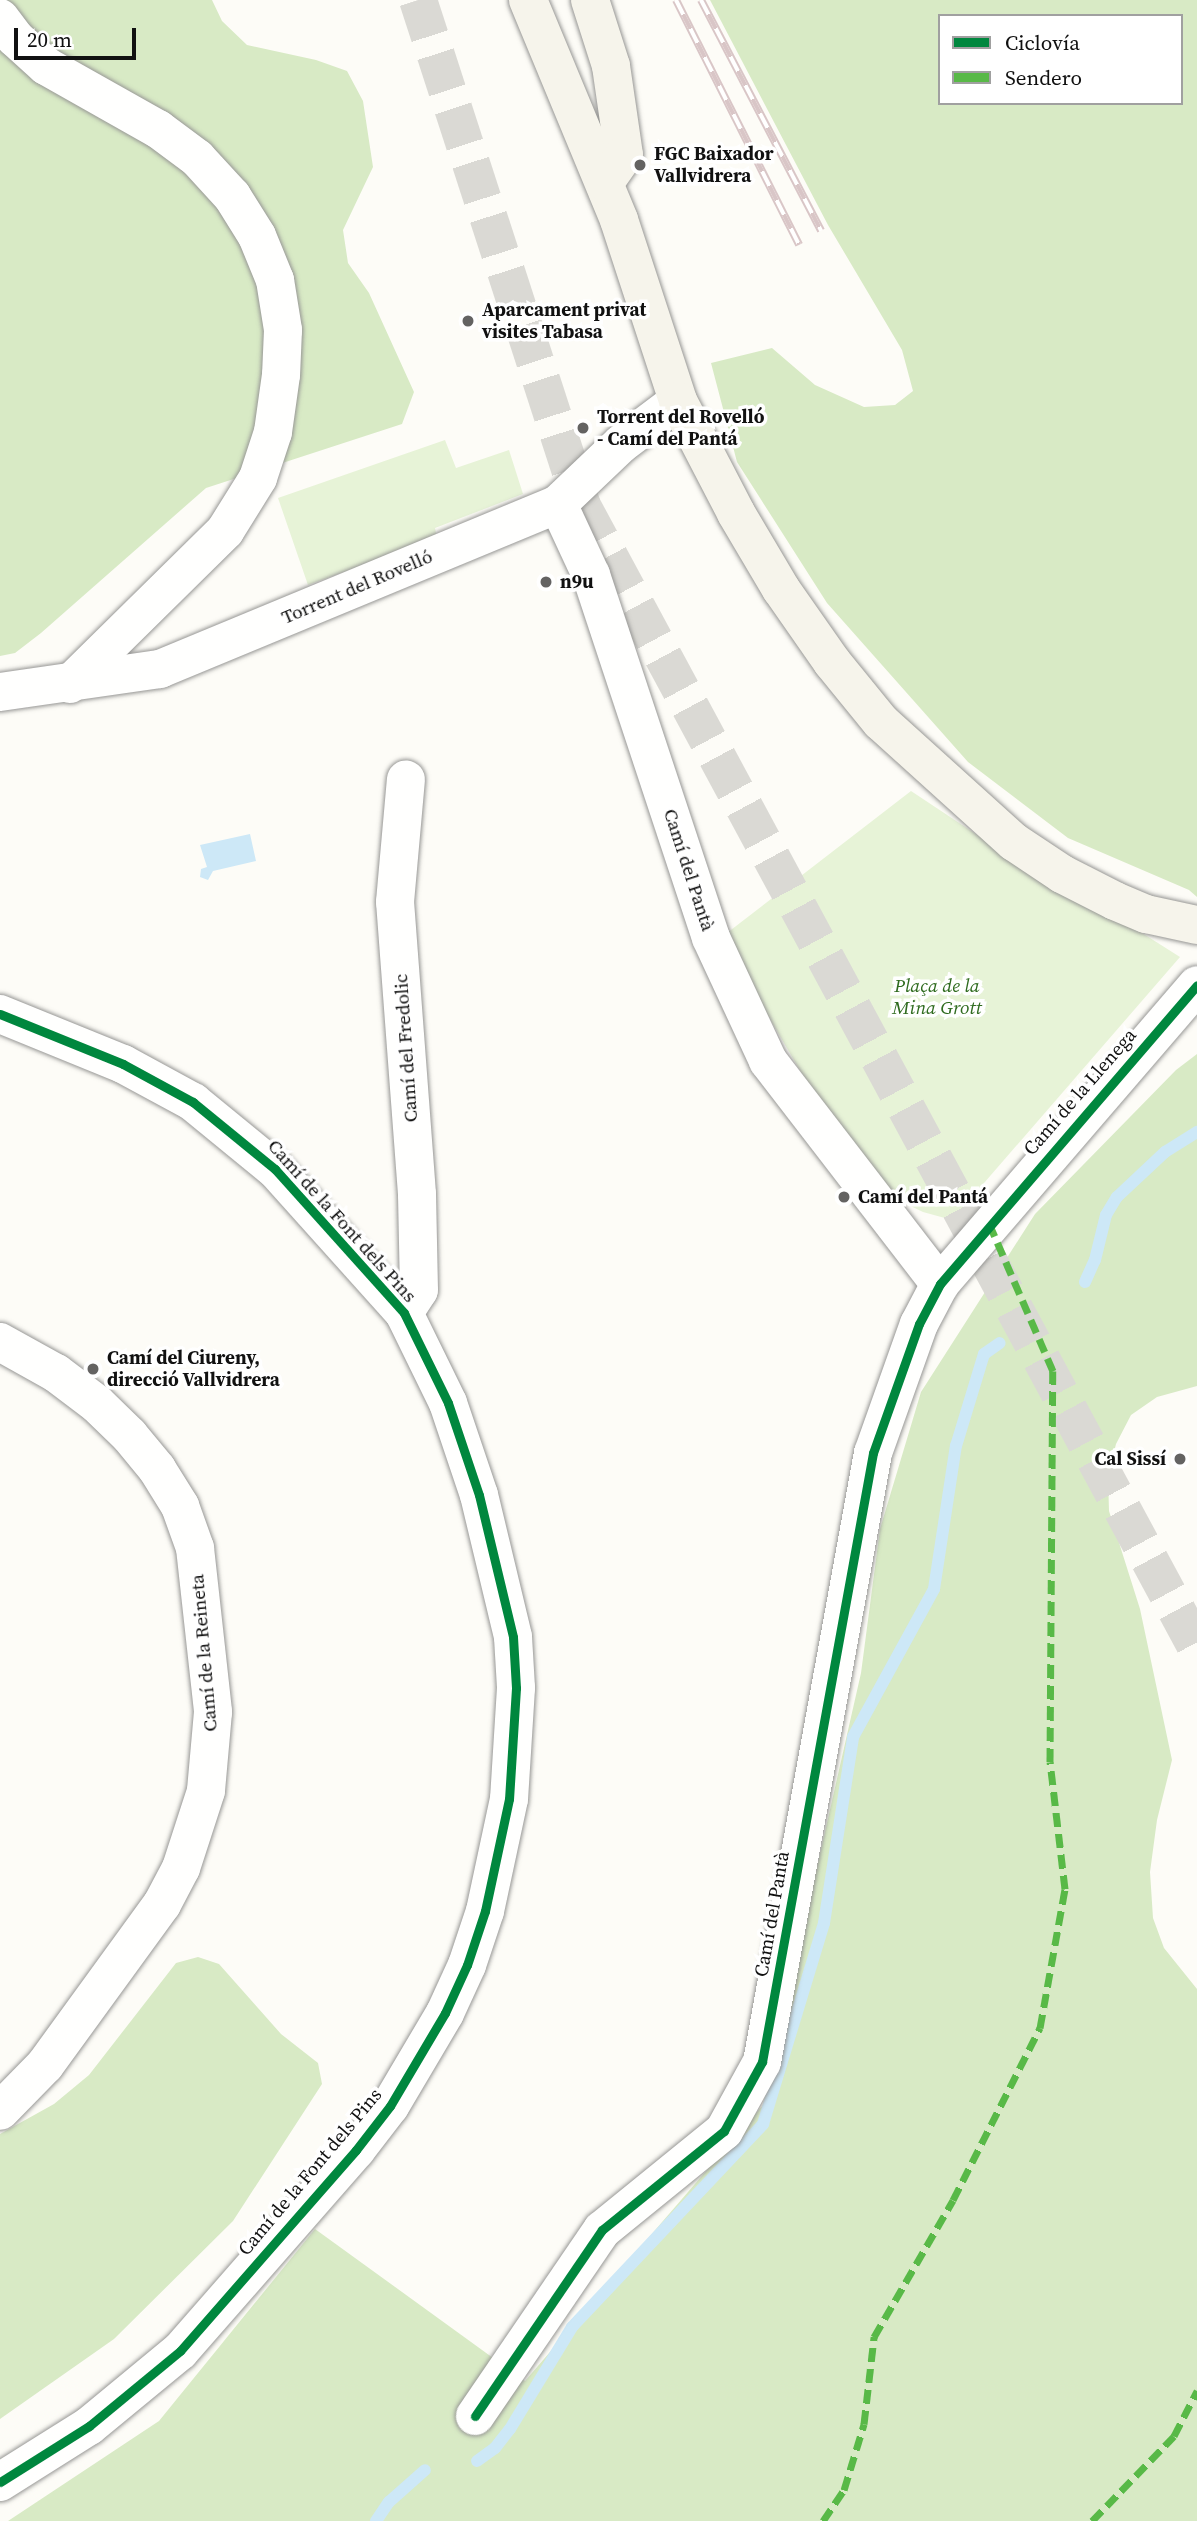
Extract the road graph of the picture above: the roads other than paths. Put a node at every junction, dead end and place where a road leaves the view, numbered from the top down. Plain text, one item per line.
1 (528, 0) edge
2 (590, 0) edge
3 (0, 18) edge
4 (605, 182) junction
5 (678, 401) junction
6 (558, 504) junction
7 (70, 684) junction
8 (0, 692) edge
9 (406, 779) dead end
10 (1197, 925) edge
11 (1196, 988) edge
12 (0, 1014) edge
13 (940, 1284) junction
14 (404, 1313) junction
15 (0, 1342) edge
16 (0, 2111) edge
17 (475, 2416) dead end
18 (0, 2482) edge

1 - 4 main road
2 - 4 main road
3 - 7 street
4 - 5 main road
5 - 6 street, Torrent del Rovelló
5 - 10 main road
6 - 7 street, Torrent del Rovelló
6 - 13 street, Camí del Pantà
7 - 8 street, Torrent del Rovelló
9 - 14 street, Camí del Fredolic
11 - 13 street, Camí de la Llenega
12 - 14 street, Camí de la Font dels Pins
13 - 17 street, Camí del Pantà
14 - 18 street, Camí de la Font dels Pins
15 - 16 street, Camí de la Reineta

